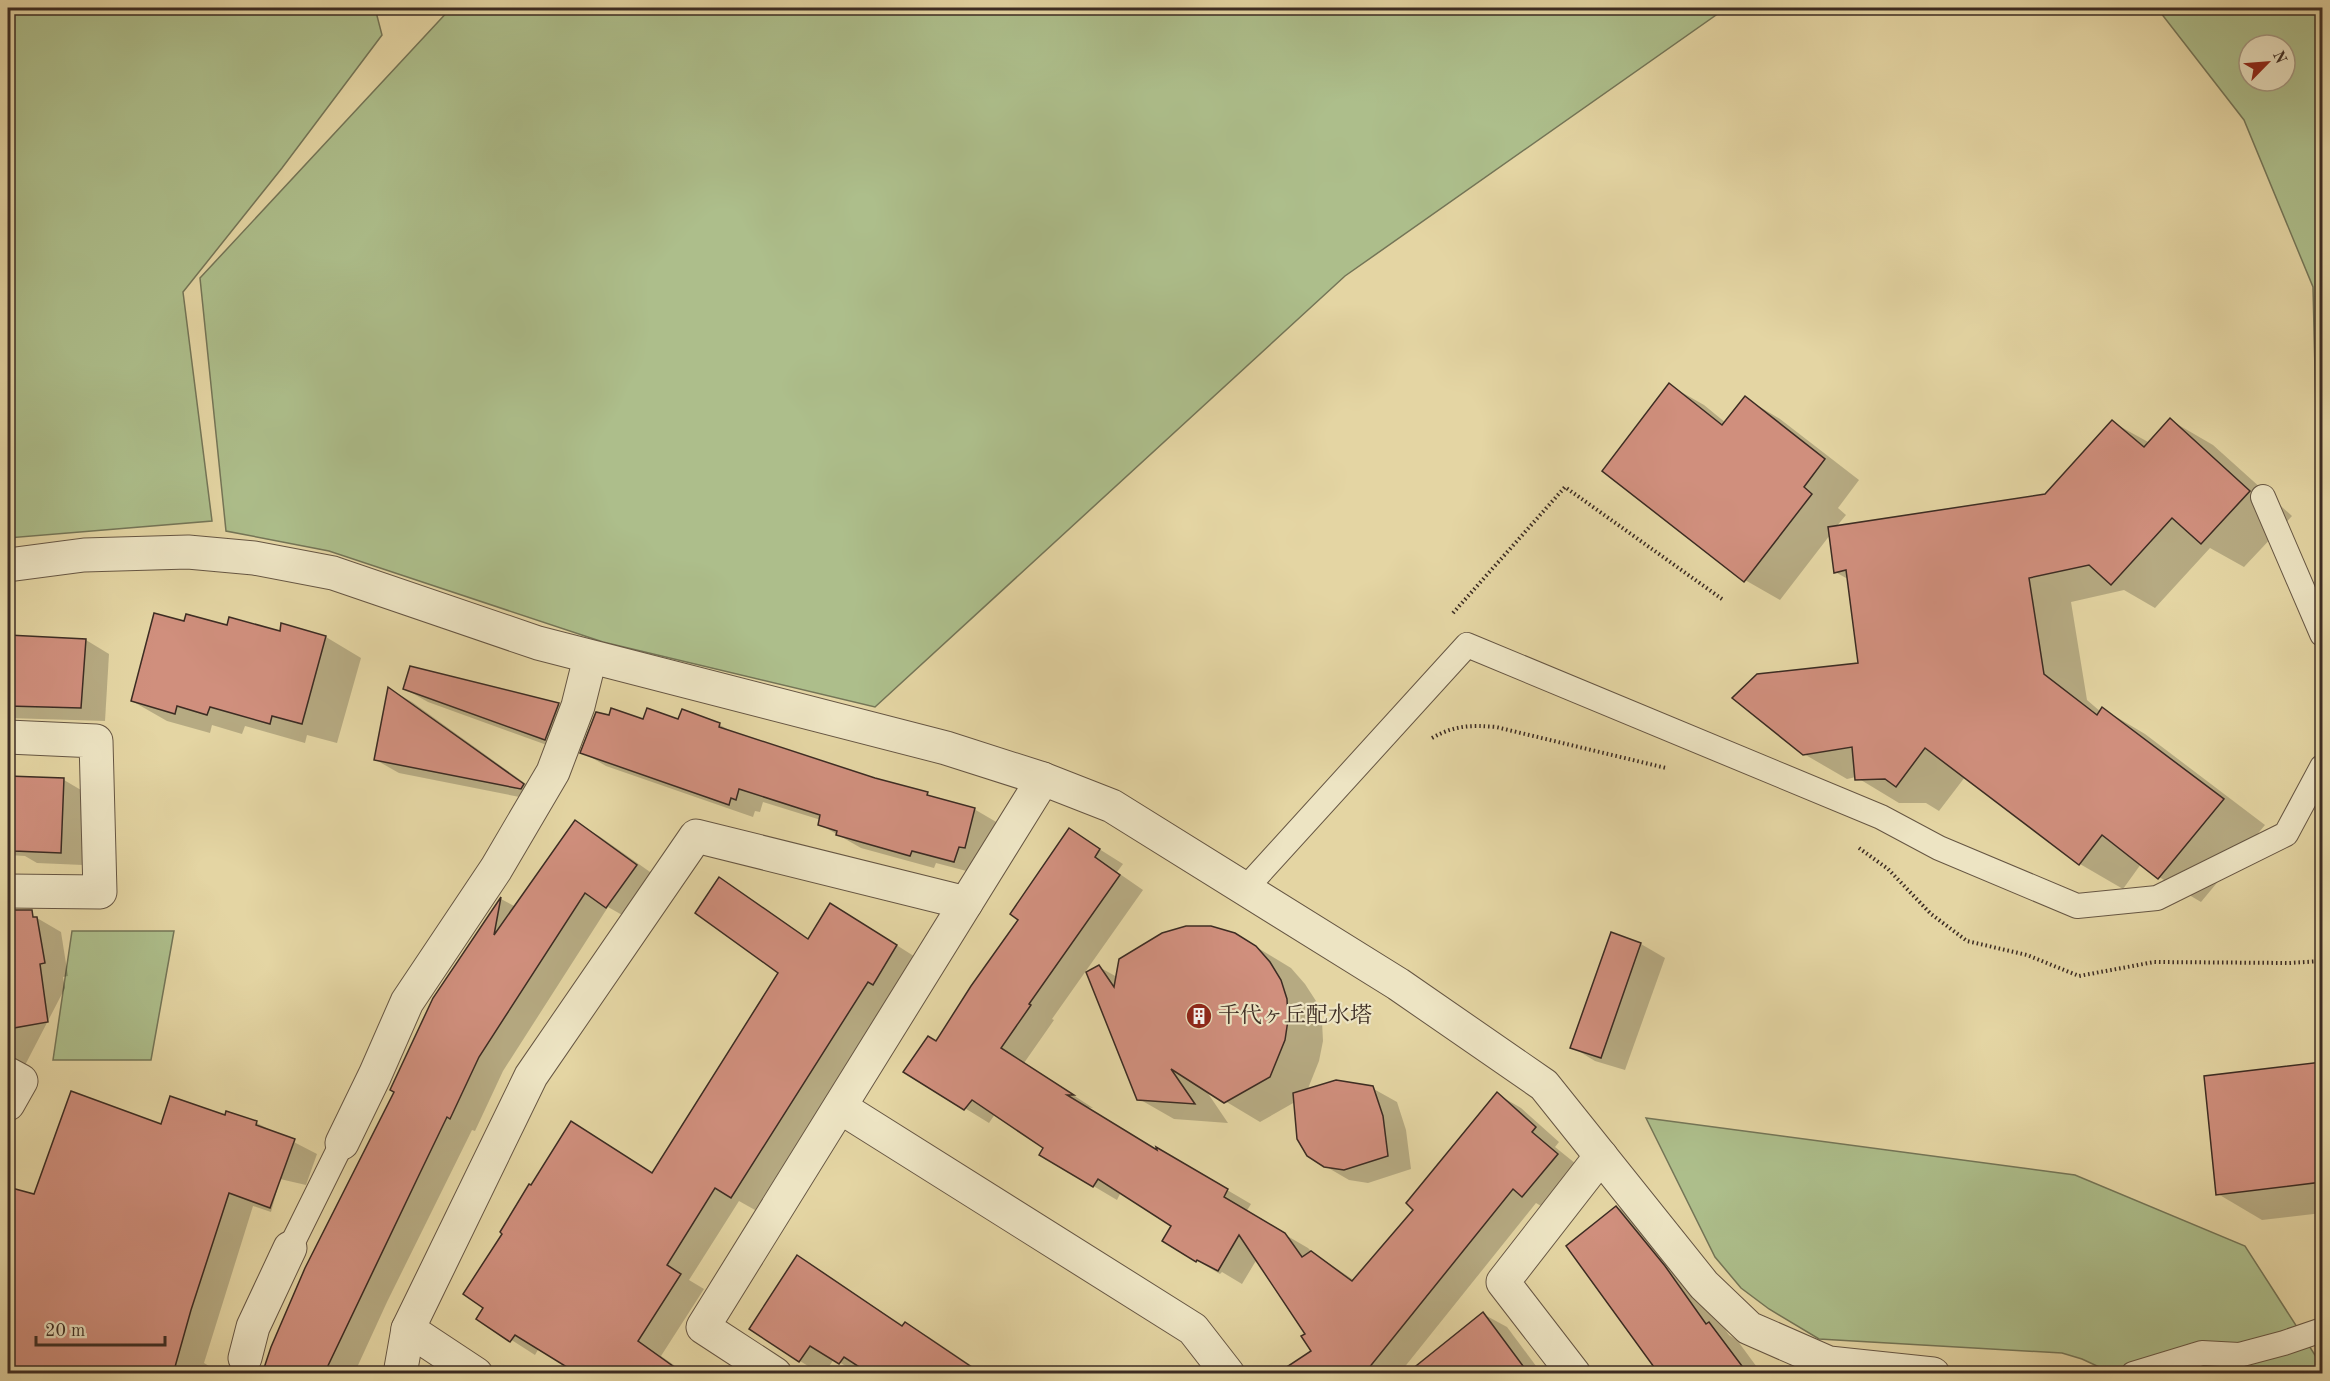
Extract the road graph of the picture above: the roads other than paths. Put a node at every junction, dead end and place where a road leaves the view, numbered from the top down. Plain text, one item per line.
1 (2263, 498) dead end
2 (8, 566) edge
3 (2322, 634) edge
4 (590, 658) junction
5 (8, 737) edge
6 (2322, 767) edge
7 (1043, 779) junction
8 (1245, 889) junction
9 (8, 891) edge
10 (966, 903) junction
11 (8, 1074) edge
12 (8, 1104) edge
13 (840, 1107) junction
14 (342, 1143) joint
15 (1601, 1156) junction
16 (290, 1248) joint
17 (408, 1329) junction
18 (2322, 1330) edge
19 (243, 1366) edge
20 (400, 1374) edge
21 (476, 1374) edge
22 (775, 1374) edge
23 (1228, 1374) edge
24 (1574, 1374) edge
25 (1934, 1374) edge
26 (2133, 1374) edge

1 - 3 lane
2 - 4 street
4 - 7 street
4 - 14 street
5 - 9 street
6 - 8 lane
7 - 8 street
7 - 10 street
8 - 15 street
10 - 13 street
10 - 17 street
11 - 12 street
13 - 22 street
13 - 23 street
14 - 16 lane
15 - 24 street
15 - 25 street
16 - 19 street
17 - 20 street
17 - 21 street
18 - 26 lane

